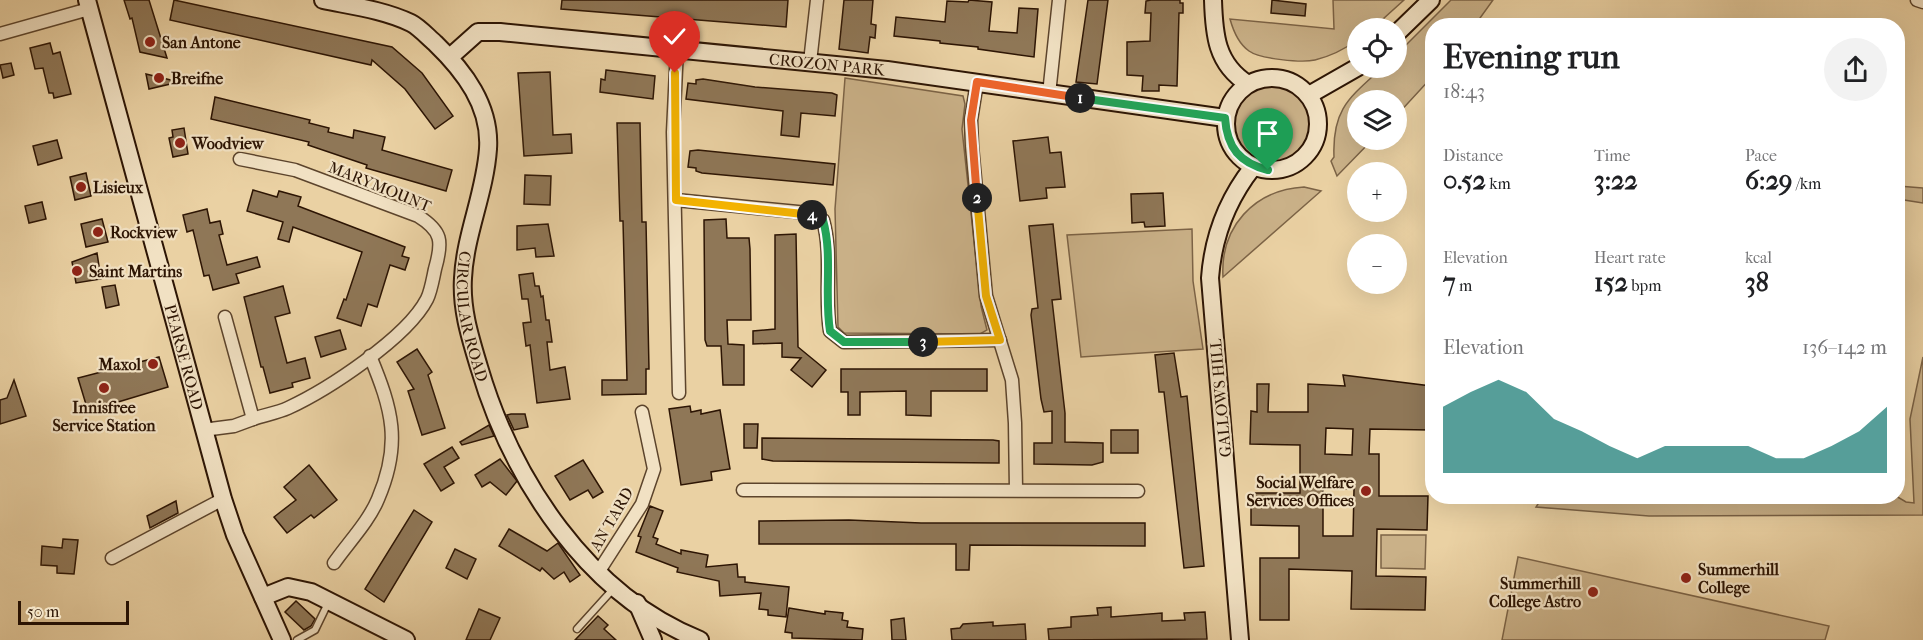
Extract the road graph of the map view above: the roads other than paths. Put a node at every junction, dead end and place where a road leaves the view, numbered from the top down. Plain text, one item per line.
1 (323, 0) edge
2 (816, 0) edge
3 (1059, 0) edge
4 (1213, 0) edge
5 (1431, 0) edge
6 (1917, 0) edge
7 (1923, 2) edge
8 (88, 4) edge
9 (1407, 23) edge
10 (0, 34) edge
11 (677, 49) junction
12 (450, 57) junction
13 (810, 62) junction
14 (1347, 73) edge
15 (977, 82) junction
16 (1248, 84) junction
17 (1049, 94) junction
18 (1309, 95) junction
19 (1225, 118) junction
20 (240, 159) dead end
21 (1253, 167) junction
22 (676, 200) junction
23 (225, 317) dead end
24 (1000, 340) junction
25 (370, 356) junction
26 (679, 393) dead end
27 (642, 412) dead end
28 (253, 419) junction
29 (203, 430) junction
30 (743, 490) dead end
31 (1016, 490) junction
32 (1138, 491) dead end
33 (223, 499) junction
34 (112, 558) dead end
35 (334, 563) dead end
36 (599, 571) junction
37 (616, 587) junction
38 (263, 597) junction
39 (329, 601) junction
40 (637, 603) junction
41 (577, 628) dead end
42 (282, 640) edge
43 (297, 640) edge
44 (406, 640) edge
45 (653, 640) edge
46 (700, 640) edge
47 (1240, 640) edge

1 - 12 street, CIRCULAR ROAD
2 - 13 street
3 - 17 street
4 - 16 street
5 - 9 street
6 - 7 street
8 - 10 street
8 - 29 street, PEARSE ROAD
11 - 12 street, CROZON PARK
11 - 13 street, CROZON PARK
11 - 22 street
12 - 36 street, CIRCULAR ROAD
13 - 15 street, CROZON PARK
14 - 18 street
15 - 17 street, CROZON PARK
15 - 24 street
16 - 18 street
16 - 19 street
17 - 19 street, CROZON PARK
18 - 21 street
19 - 21 street
20 - 25 street, MARYMOUNT
21 - 47 street, GALLOWS HILL
22 - 24 street
22 - 26 street
23 - 28 street
24 - 31 street
25 - 28 street, MARYMOUNT
25 - 35 street
27 - 36 street, AN TARD
28 - 29 street, MARYMOUNT
29 - 33 street, PEARSE ROAD
30 - 31 street
31 - 32 street
33 - 34 street
33 - 38 street, PEARSE ROAD
36 - 37 street, CIRCULAR ROAD
37 - 40 street, CIRCULAR ROAD
37 - 41 lane
38 - 39 street
38 - 42 street, PEARSE ROAD
39 - 43 lane
39 - 44 street
40 - 45 street
40 - 46 street, CIRCULAR ROAD

